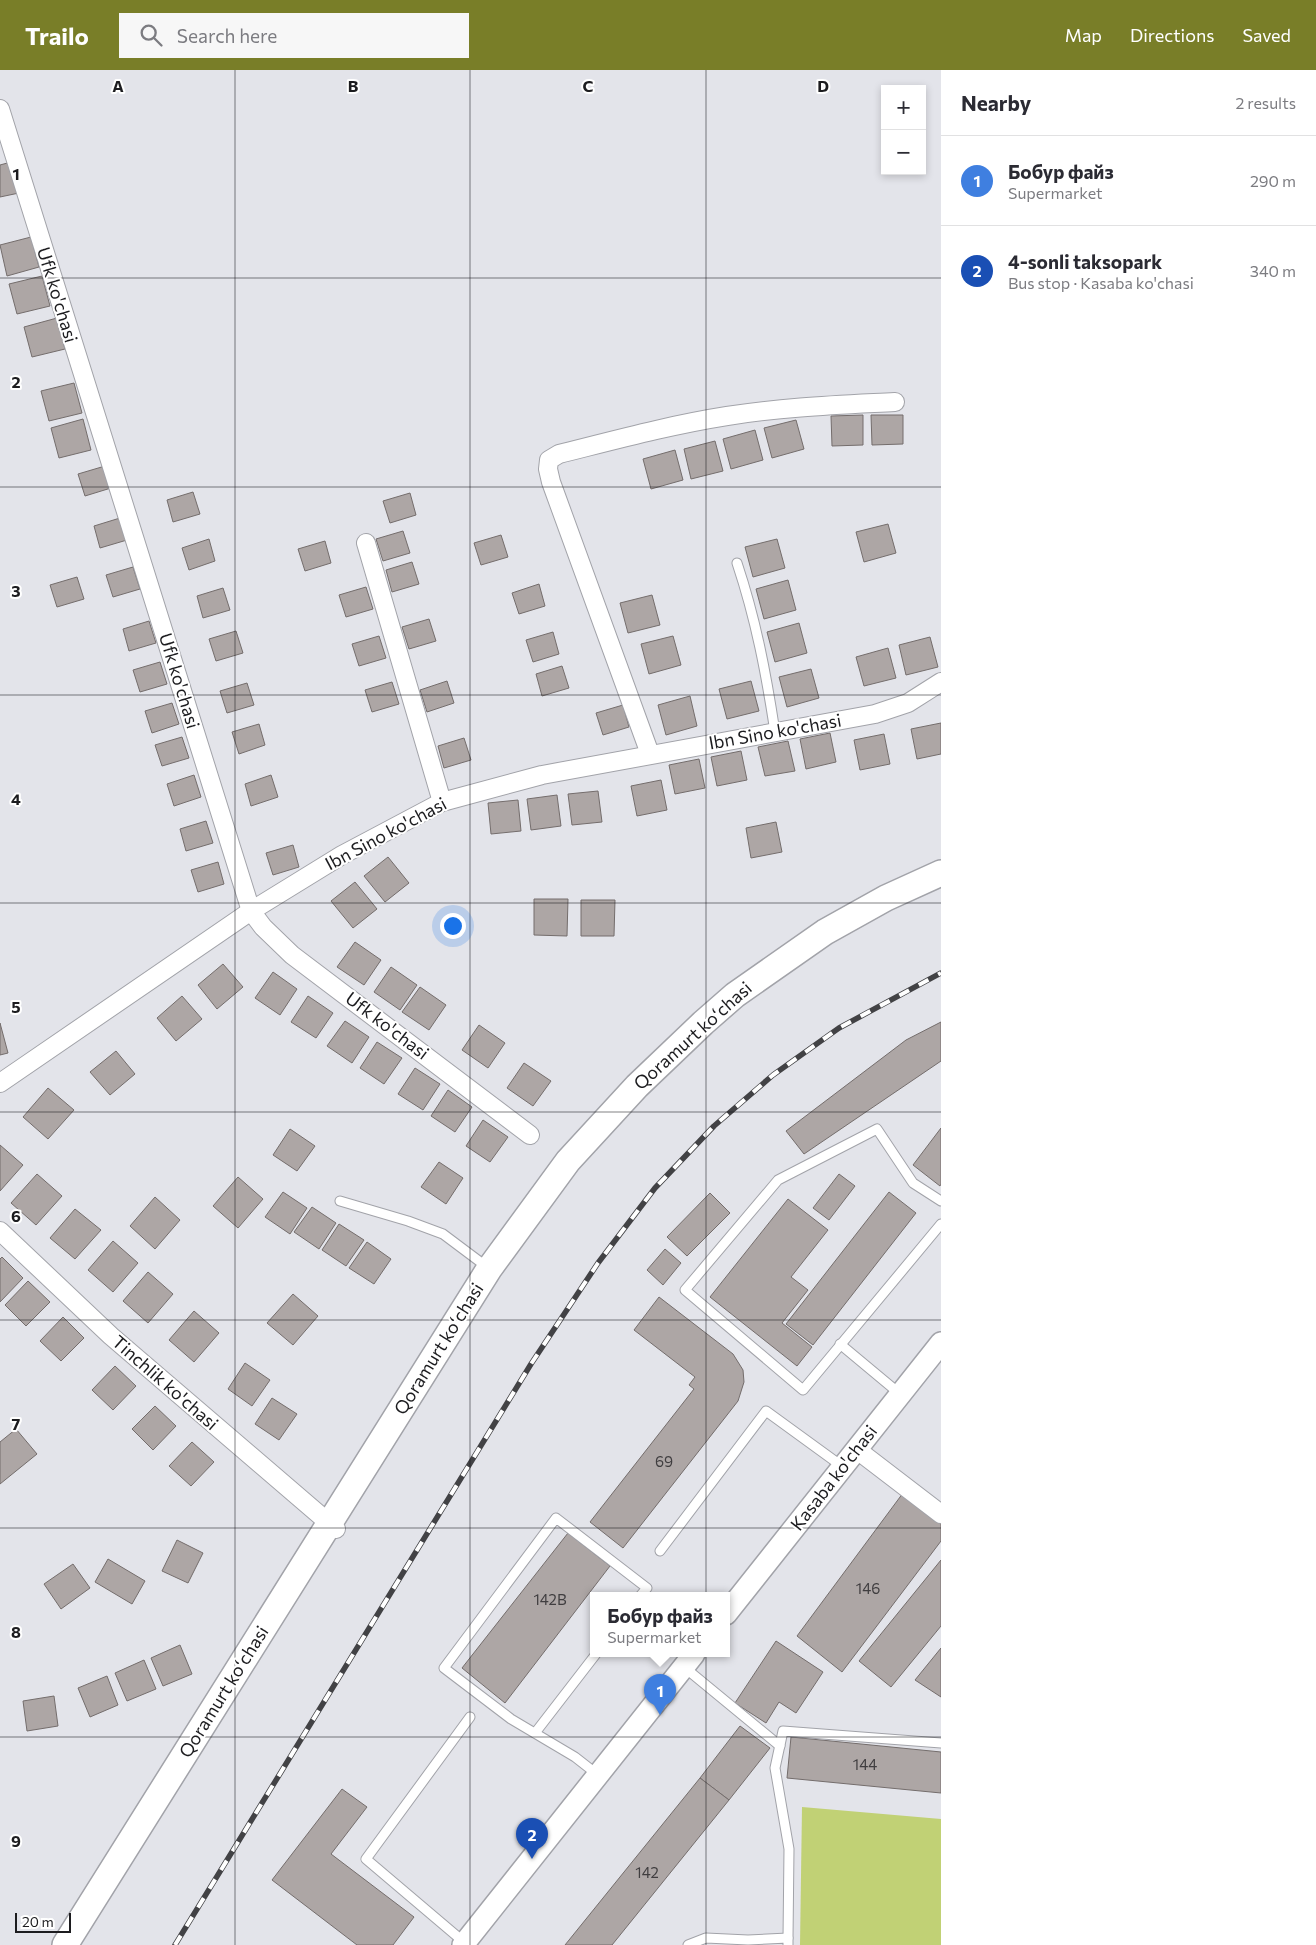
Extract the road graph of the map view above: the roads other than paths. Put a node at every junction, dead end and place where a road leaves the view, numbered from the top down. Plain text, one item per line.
1 (0, 109) edge
2 (895, 402) dead end
3 (366, 542) dead end
4 (737, 563) dead end
5 (941, 682) edge
6 (776, 732) junction
7 (650, 754) junction
8 (442, 802) junction
9 (941, 872) edge
10 (941, 883) edge
11 (251, 911) junction
12 (0, 1084) edge
13 (530, 1135) dead end
14 (340, 1201) dead end
15 (941, 1201) edge
16 (940, 1228) edge
17 (0, 1231) edge
18 (489, 1269) junction
19 (941, 1343) edge
20 (840, 1344) junction
21 (900, 1394) junction
22 (856, 1450) junction
23 (843, 1467) junction
24 (941, 1514) edge
25 (333, 1526) junction
26 (660, 1551) dead end
27 (643, 1592) edge
28 (730, 1609) edge
29 (594, 1657) edge
30 (689, 1660) edge
31 (470, 1717) dead end
32 (535, 1733) junction
33 (941, 1743) edge
34 (780, 1746) junction
35 (598, 1775) junction
36 (788, 1942) edge
37 (464, 1944) edge
38 (65, 1945) edge
39 (77, 1945) edge
40 (688, 1945) edge

1 - 11 street, Ufk ko'chasi
2 - 7 street
3 - 8 street
4 - 6 lane
5 - 6 street, Ibn Sino ko'chasi
6 - 7 street, Ibn Sino ko'chasi
7 - 8 street, Ibn Sino ko'chasi
8 - 11 street, Ibn Sino ko'chasi
9 - 18 main road, Qoramurt koʻchasi
10 - 25 main road, Qoramurt koʻchasi
11 - 12 street, Ibn Sino ko'chasi
11 - 13 street, Ufk ko'chasi
14 - 18 lane
15 - 20 lane
16 - 20 lane
17 - 25 street, Tinchlik ko'chasi
18 - 25 main road, Qoramurt koʻchasi
19 - 21 street, Kasaba ko'chasi
20 - 21 lane
21 - 22 street, Kasaba ko'chasi
22 - 23 street, Kasaba ko'chasi
22 - 24 street
23 - 26 lane
23 - 28 street, Kasaba ko'chasi
25 - 38 main road, Qoramurt koʻchasi
25 - 39 main road, Qoramurt koʻchasi
27 - 32 lane
29 - 32 lane
30 - 34 lane
30 - 35 street
31 - 37 lane
32 - 35 lane
33 - 34 lane
34 - 36 lane
35 - 37 street
36 - 40 lane

